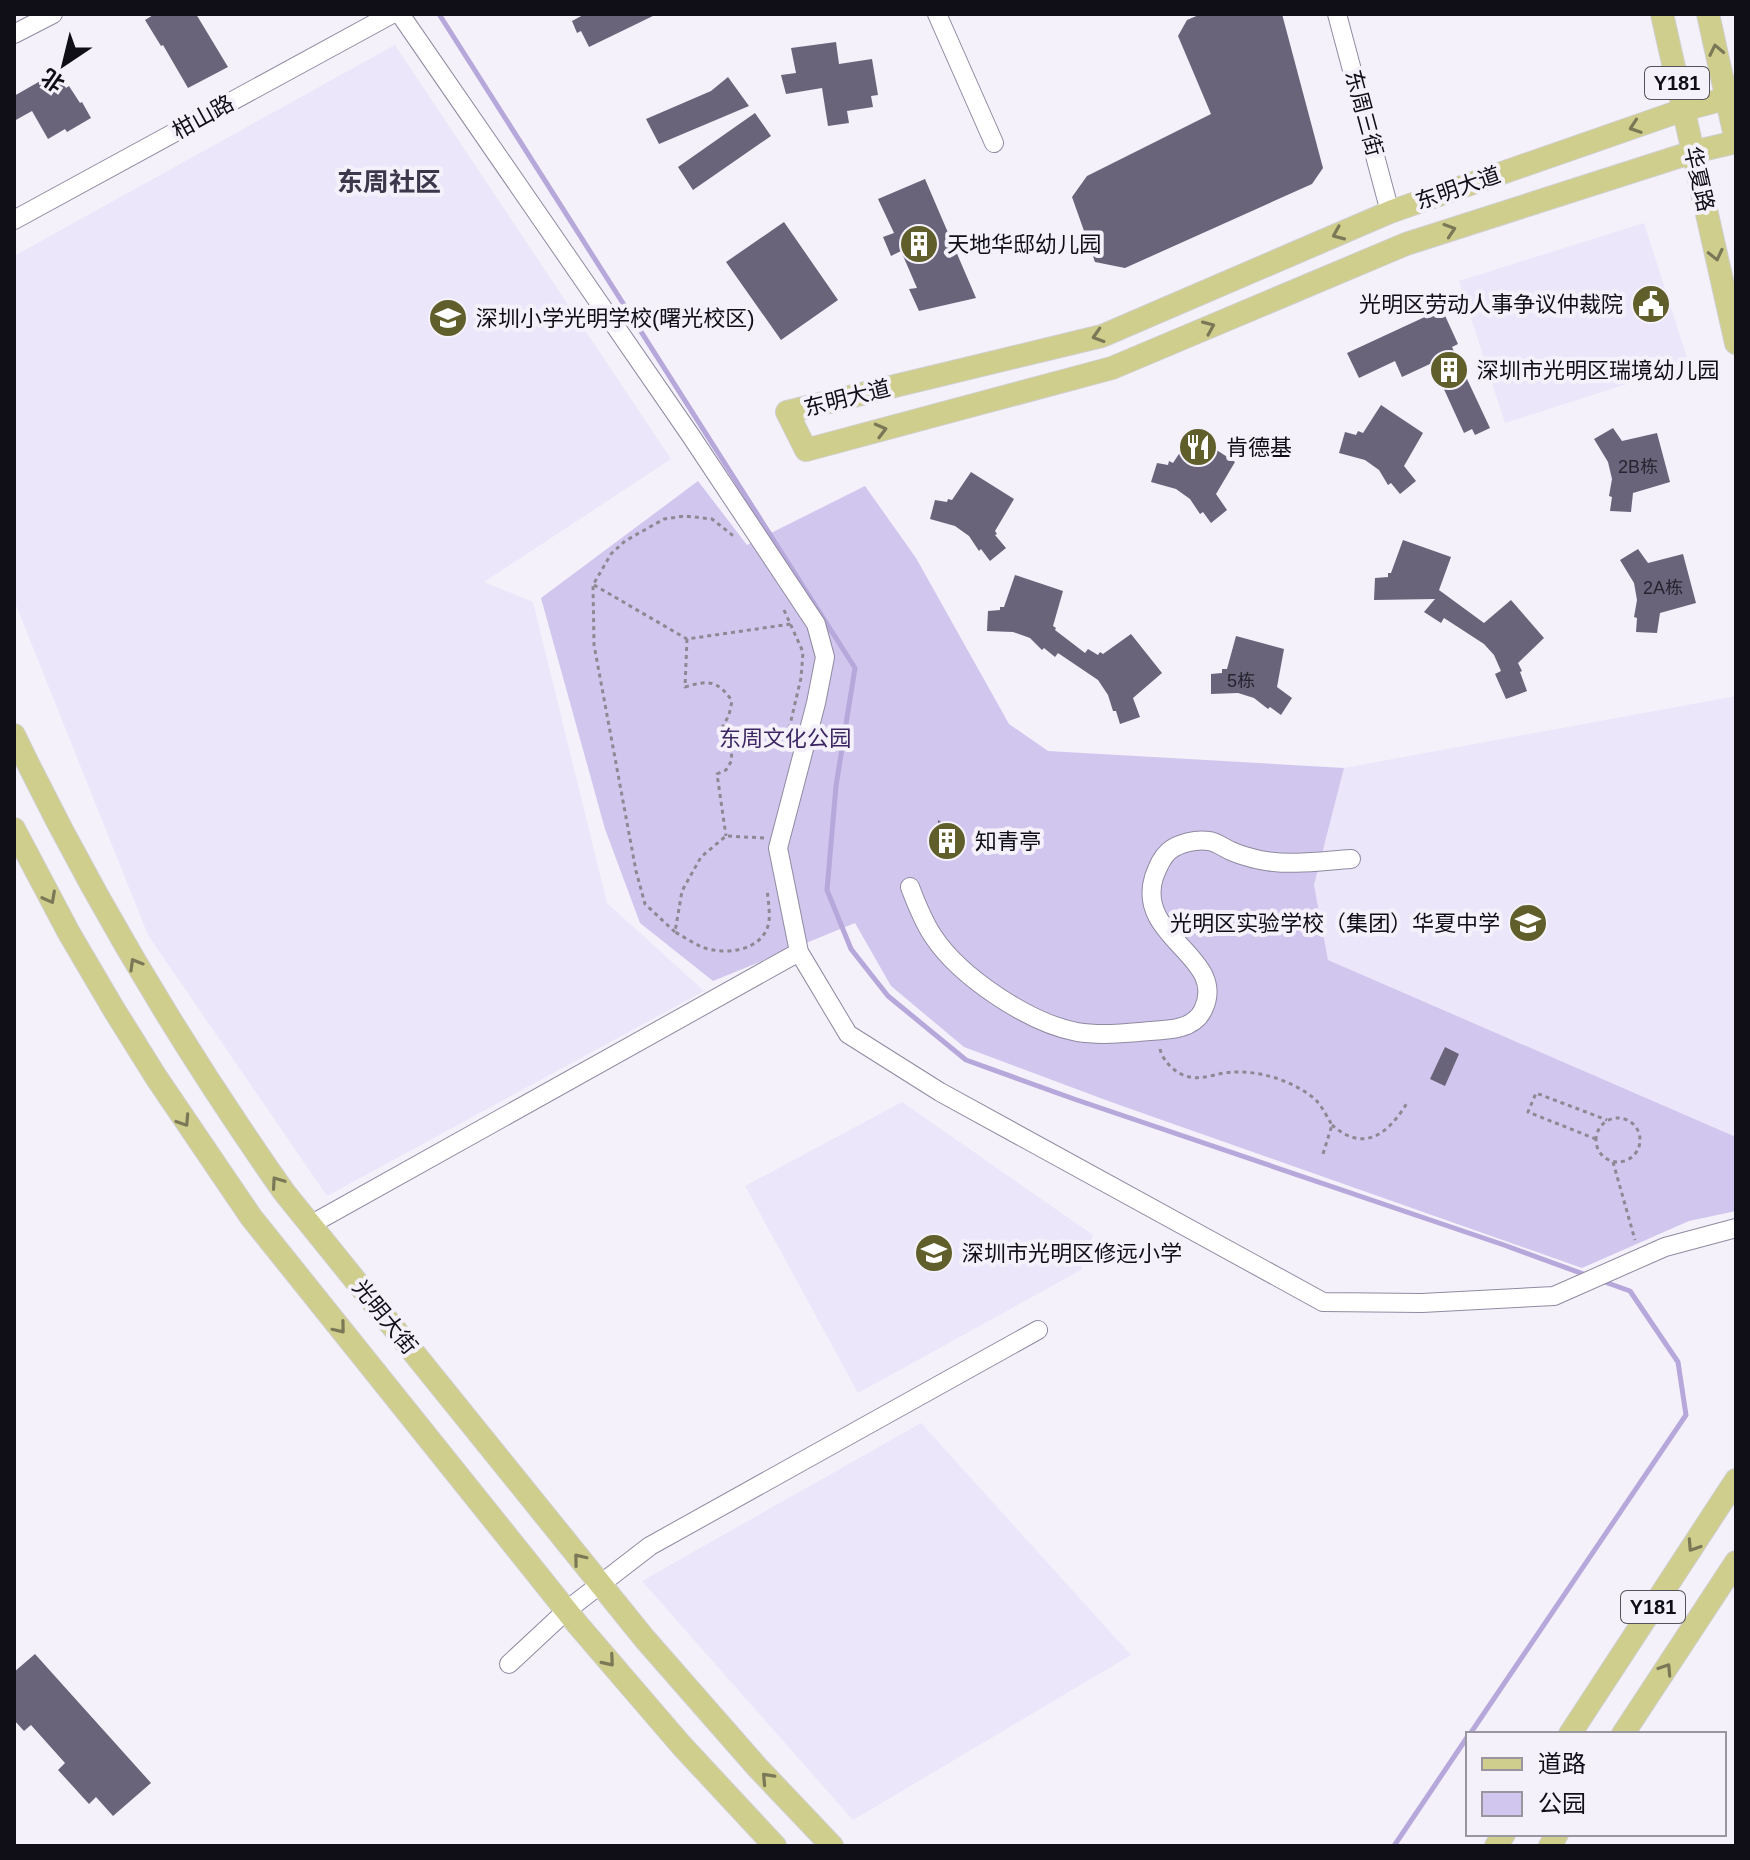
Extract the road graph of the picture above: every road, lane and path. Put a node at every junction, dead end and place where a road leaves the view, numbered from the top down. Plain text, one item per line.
1 (53, 14) edge
2 (392, 14) edge
3 (400, 14) edge
4 (937, 14) edge
5 (1337, 14) edge
6 (1662, 14) edge
7 (1708, 14) edge
8 (14, 34) edge
9 (1731, 97) edge
10 (1683, 110) junction
11 (1736, 141) edge
12 (994, 143) dead end
13 (1693, 152) junction
14 (1390, 212) junction
15 (14, 220) edge
16 (1736, 343) edge
17 (743, 548) dead end
18 (593, 585) junction
19 (779, 600) dead end
20 (791, 624) junction
21 (687, 639) junction
22 (14, 735) edge
23 (787, 736) dead end
24 (14, 829) edge
25 (726, 836) junction
26 (780, 839) junction
27 (1351, 859) dead end
28 (767, 887) dead end
29 (910, 887) dead end
30 (675, 932) junction
31 (799, 952) junction
32 (1157, 1031) junction
33 (1407, 1103) dead end
34 (1607, 1120) junction
35 (1332, 1125) junction
36 (1596, 1139) junction
37 (1323, 1154) dead end
38 (1613, 1161) junction
39 (310, 1225) junction
40 (1736, 1228) edge
41 (1640, 1259) junction
42 (1038, 1330) dead end
43 (1736, 1480) edge
44 (1736, 1562) edge
45 (599, 1584) junction
46 (567, 1610) junction
47 (509, 1664) dead end
48 (1571, 1732) edge
49 (1624, 1732) edge
50 (775, 1846) edge
51 (832, 1846) edge

1 - 8 street
2 - 15 street, 柑山路
3 - 26 street
4 - 12 street
5 - 14 street, 东周三街
6 - 10 main road, 华夏路 / Y181
9 -> 7 main road, 华夏路 / Y181
9 - 10 main road, 东明大道
9 - 11 main road, 华夏路 / Y181
10 - 13 main road, 华夏路 / Y181
10 -> 14 main road, 东明大道
11 - 13 main road, 东明大道
14 -> 13 main road, 东明大道
13 -> 16 main road, 华夏路 / Y181
17 - 18 path
18 - 21 path
18 - 30 path
19 - 20 path
20 - 21 path
20 - 23 path
21 - 25 path
39 -> 22 main road, 光明大街
24 -> 46 main road, 光明大街
25 - 26 path
25 - 30 path
26 - 31 street
27 - 32 street
28 - 30 path
29 - 32 street
31 - 39 street
31 - 41 street
32 - 35 path
33 - 35 path
34 - 36 path
34 - 36 path
34 - 38 path
35 - 37 path
36 - 38 path
38 - 41 path
45 -> 39 main road, 光明大街
40 - 41 street
42 - 45 street
43 -> 48 main road, Y181
49 -> 44 main road, Y181
45 - 46 street
51 -> 45 main road, 光明大街
46 - 47 street
46 -> 50 main road, 光明大街

